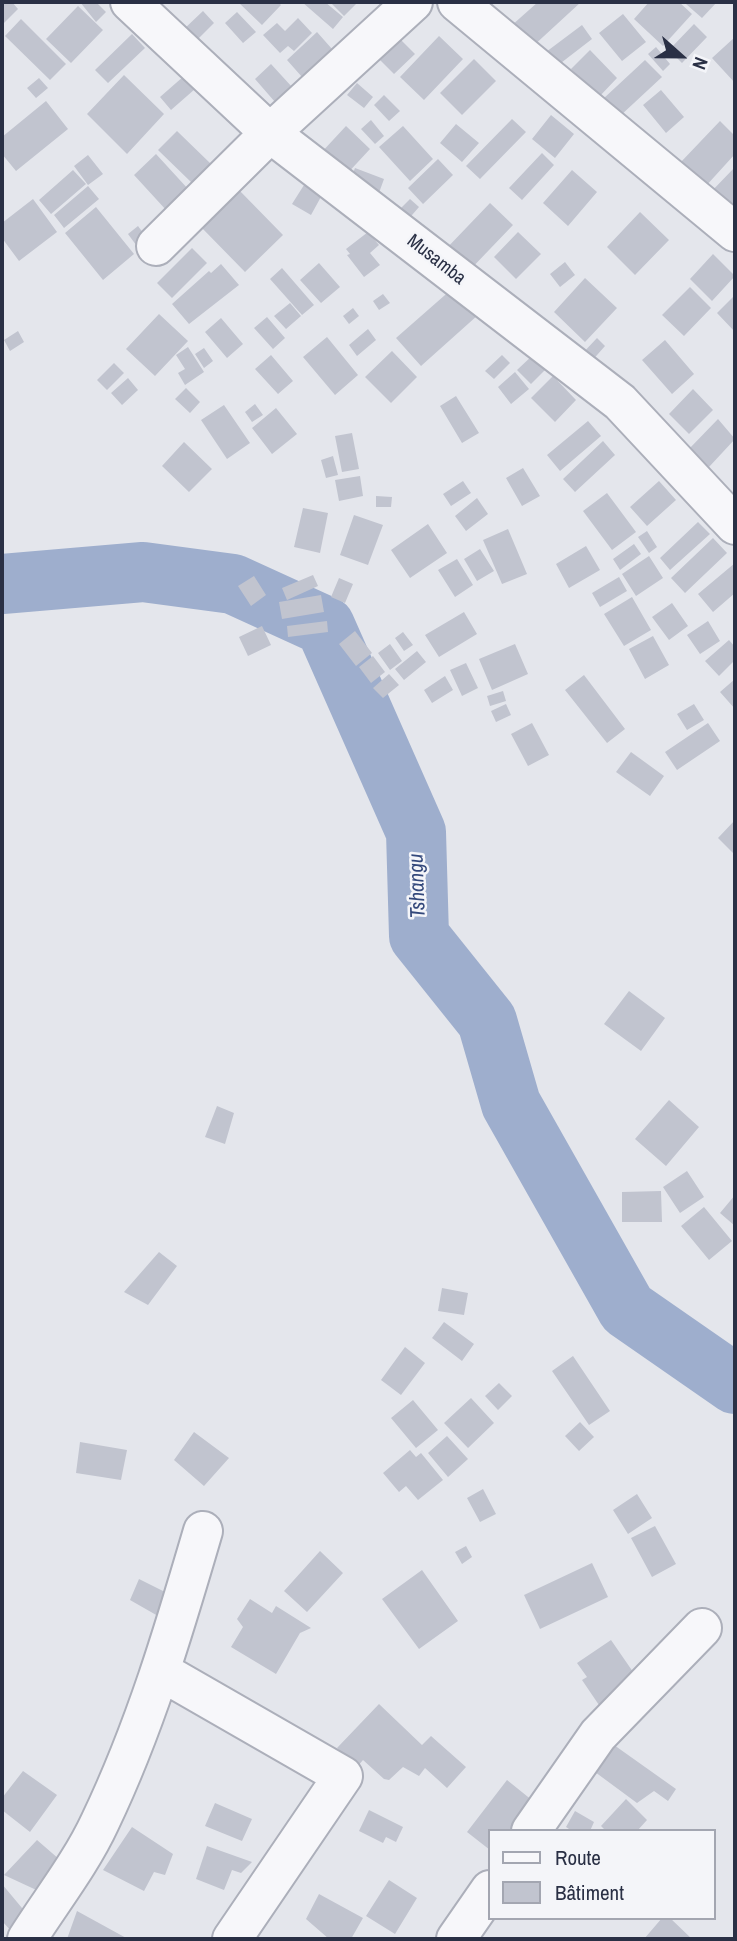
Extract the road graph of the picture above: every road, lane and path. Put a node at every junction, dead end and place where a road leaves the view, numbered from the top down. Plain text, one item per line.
1 (130, 2) edge
2 (413, 2) edge
3 (457, 2) edge
4 (270, 133) junction
5 (735, 232) edge
6 (156, 246) dead end
7 (735, 525) edge
8 (203, 1531) dead end
9 (702, 1629) dead end
10 (162, 1672) junction
11 (532, 1829) edge
12 (489, 1891) edge
13 (27, 1939) edge
14 (233, 1939) edge
15 (456, 1939) edge

1 - 4 street, Musamba
2 - 4 street
3 - 5 street
4 - 6 street
4 - 7 street, Musamba
8 - 10 street
9 - 11 street
10 - 13 street
10 - 14 street
12 - 15 street

